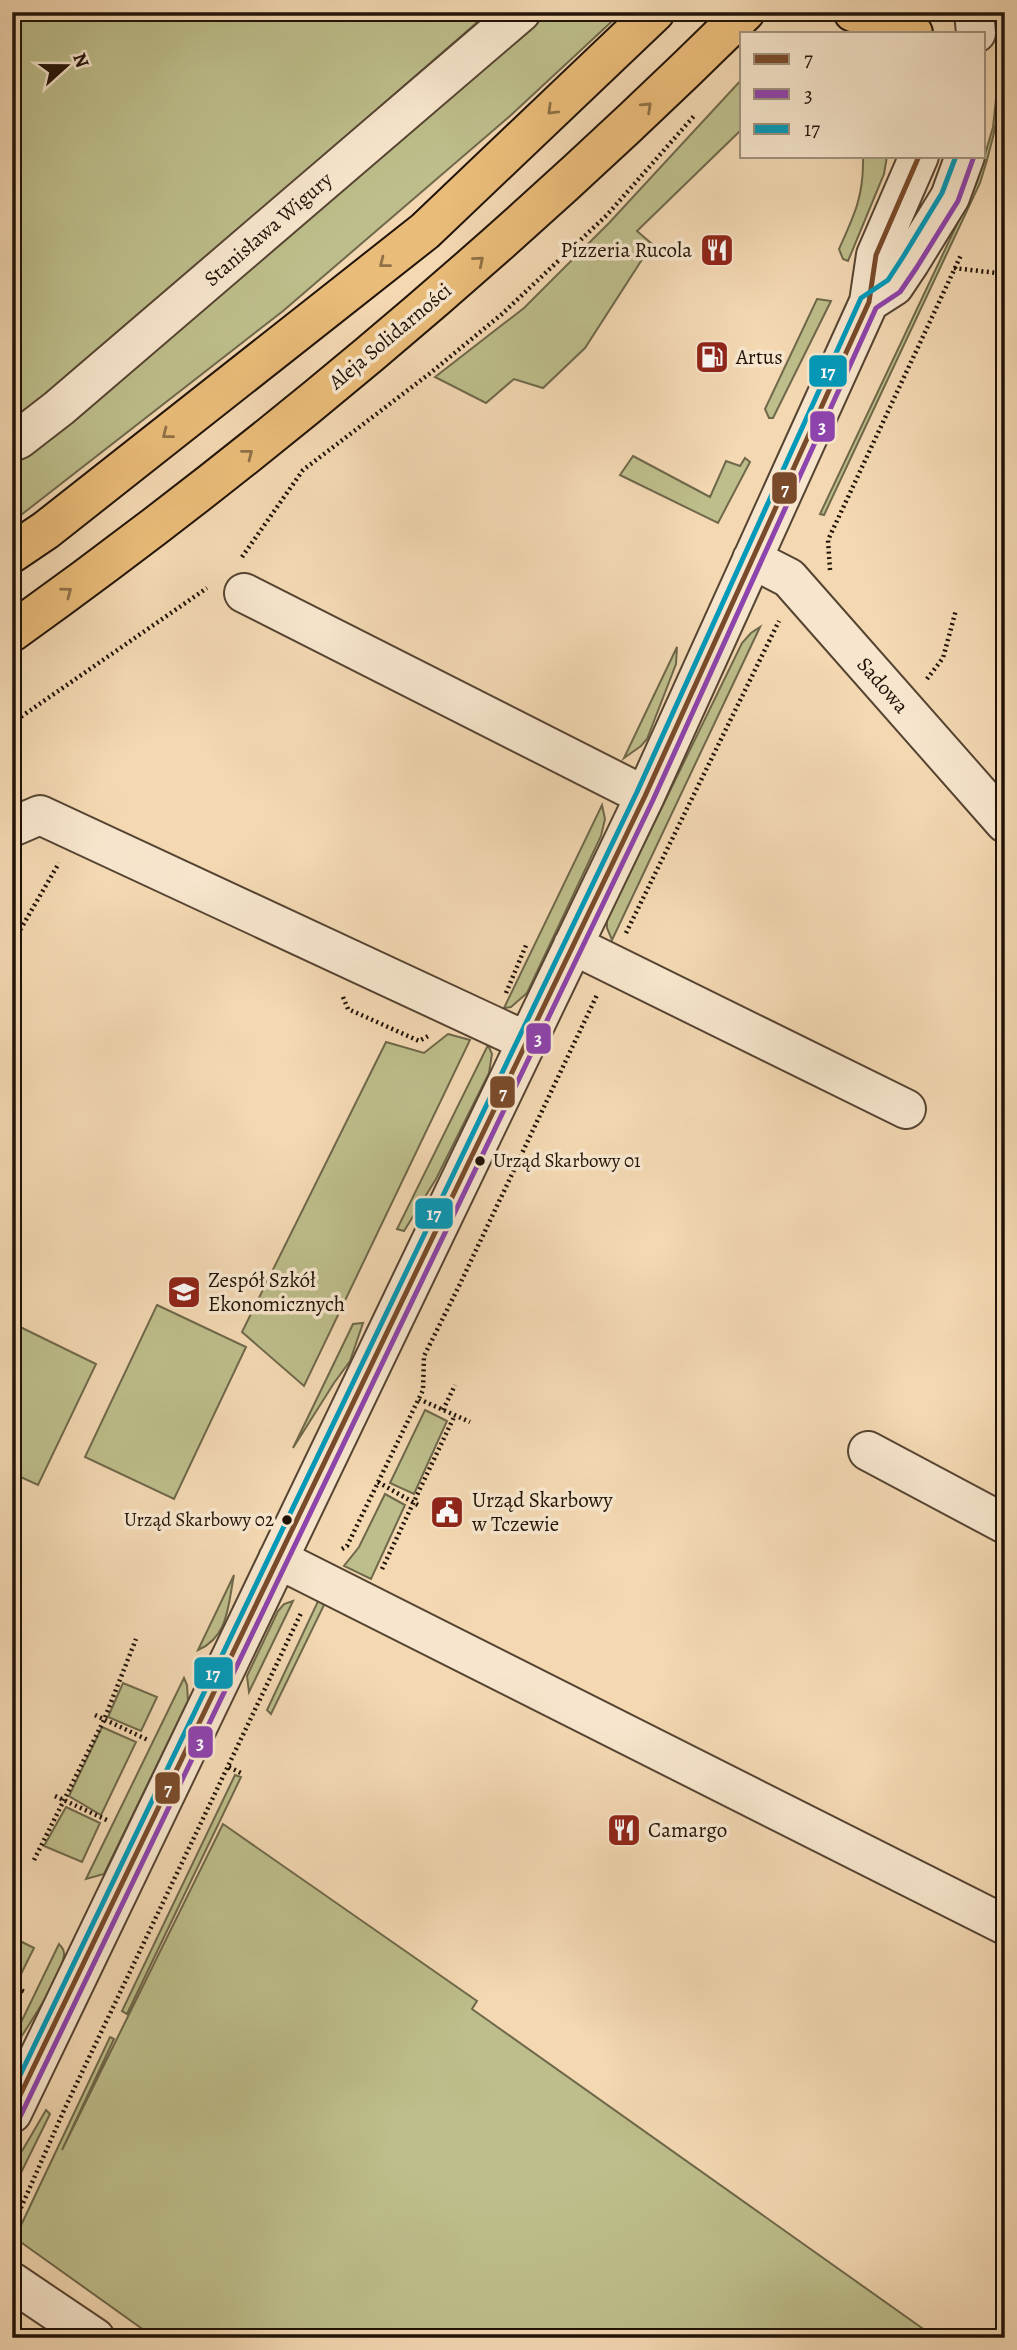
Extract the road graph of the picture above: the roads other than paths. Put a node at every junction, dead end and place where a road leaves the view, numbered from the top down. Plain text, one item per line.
1 (521, 12) edge
2 (655, 12) edge
3 (746, 12) edge
4 (853, 12) edge
5 (908, 12) edge
6 (974, 12) edge
7 (912, 32) edge
8 (915, 32) edge
9 (976, 32) edge
10 (918, 158) edge
11 (964, 158) edge
12 (869, 302) junction
13 (12, 442) edge
14 (12, 553) edge
15 (752, 559) junction
16 (230, 581) road end
17 (12, 632) edge
18 (645, 796) junction
19 (1005, 823) edge
20 (12, 827) edge
21 (573, 945) junction
22 (526, 1041) junction
23 (906, 1109) dead end
24 (868, 1451) dead end
25 (1005, 1524) edge
26 (278, 1559) junction
27 (1005, 1924) edge
28 (12, 2113) edge
29 (12, 2282) edge
30 (95, 2338) edge

1 - 13 street, Stanisława Wigury
2 -> 14 main road
17 -> 3 main road, Aleja Solidarności
4 - 7 main road
5 - 8 street
6 - 9 street
10 - 12 street
11 - 12 street
12 - 15 street
15 - 18 street
15 - 19 street, Sadowa
16 - 18 street
18 - 21 street
20 - 22 street
21 - 22 street
21 - 23 street
22 - 26 street
24 - 25 street
26 - 27 street
26 - 28 street
29 - 30 street

